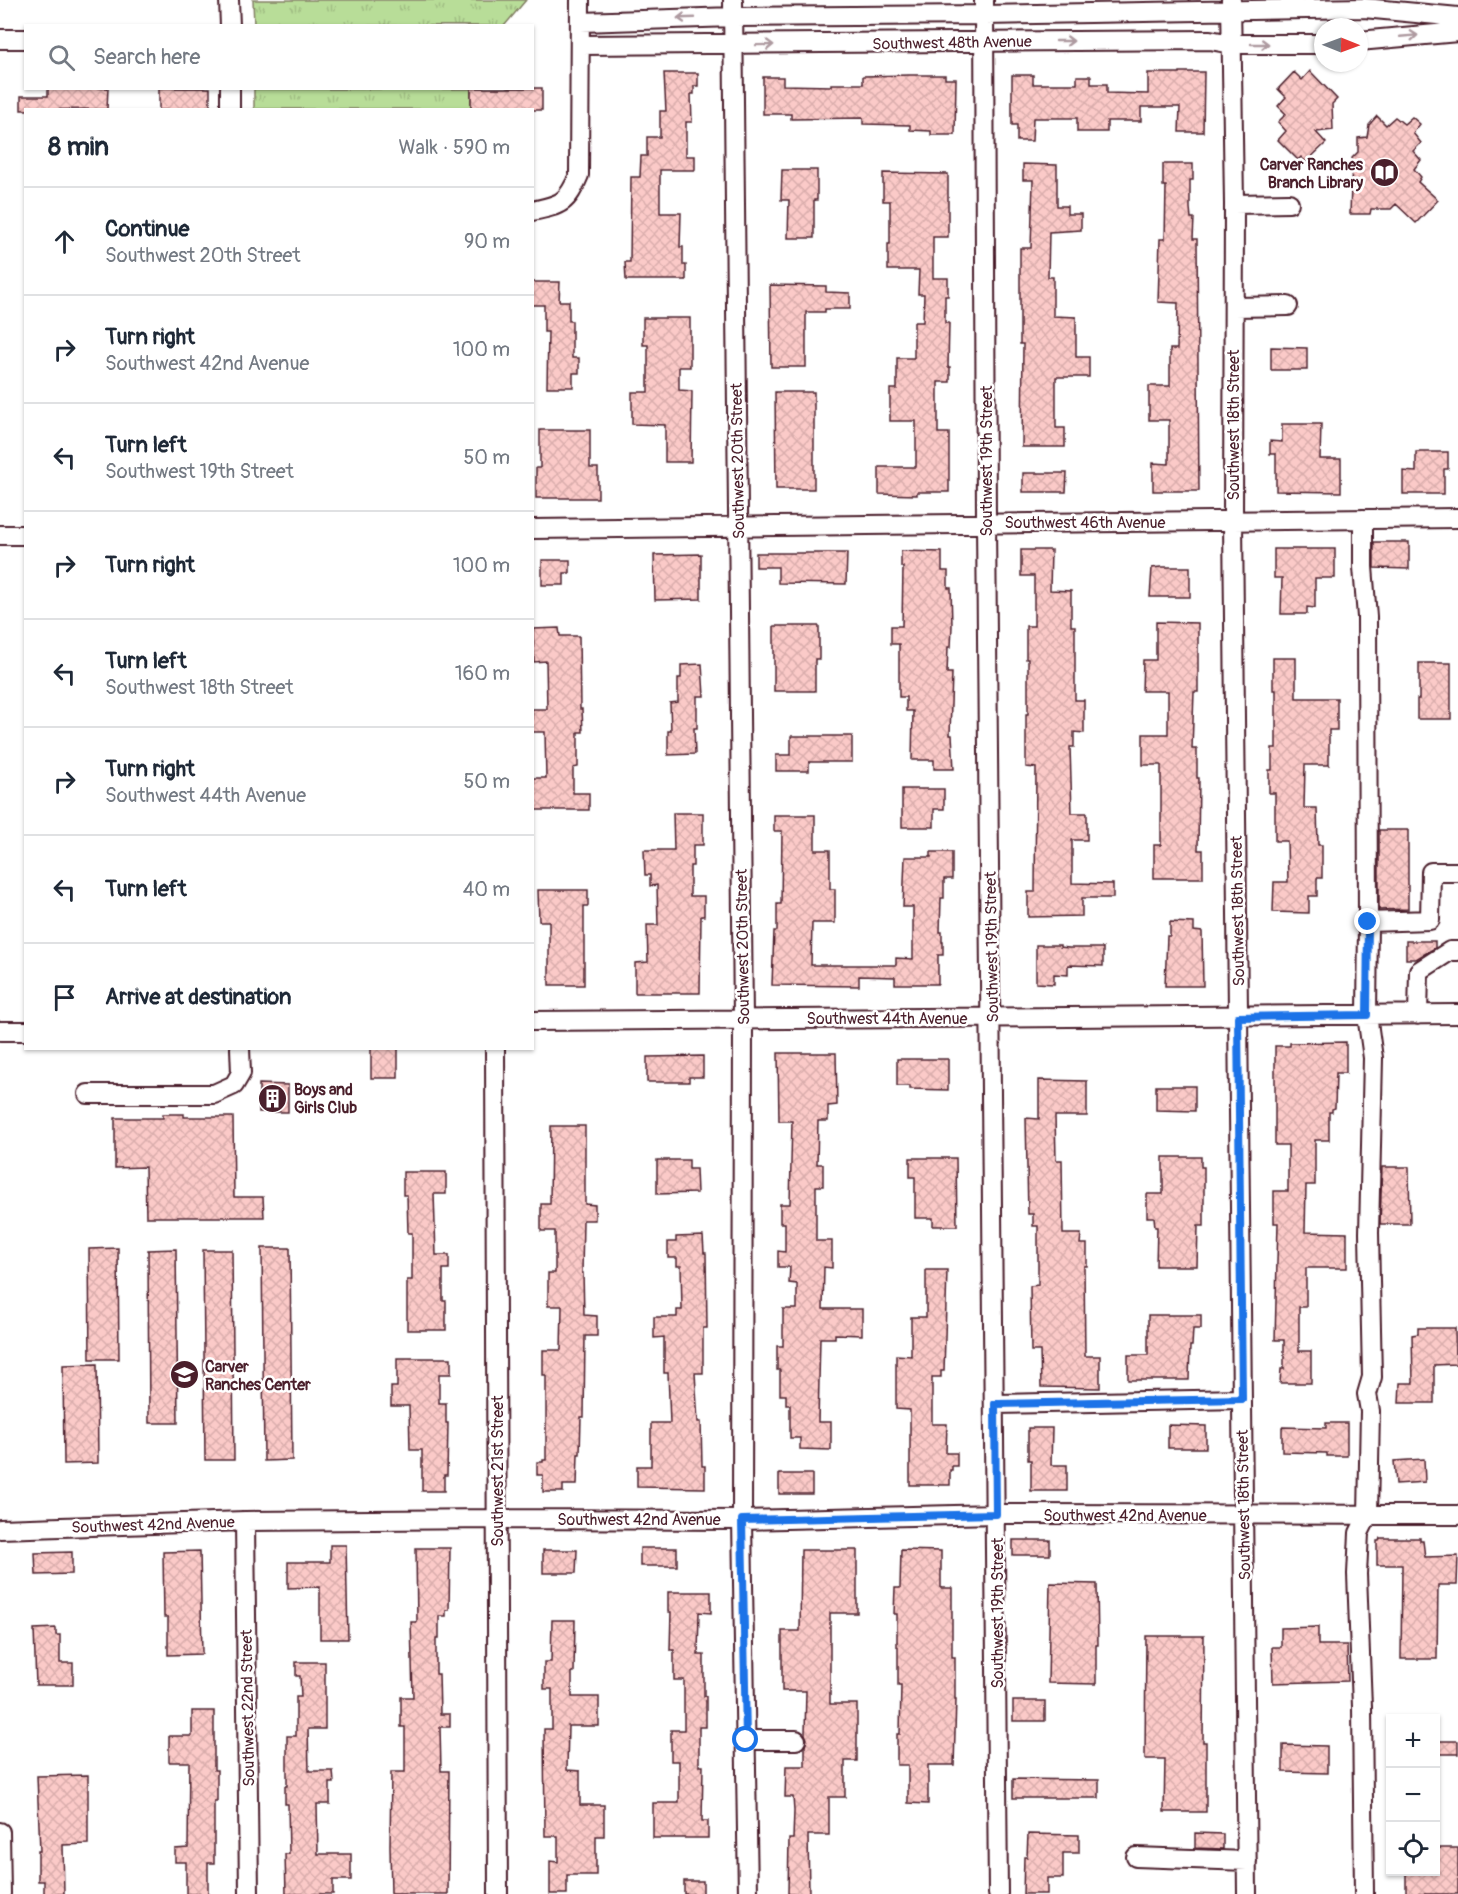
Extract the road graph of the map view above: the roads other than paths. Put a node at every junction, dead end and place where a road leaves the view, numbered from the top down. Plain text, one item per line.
1 (229, 0) edge
2 (580, 0) edge
3 (1363, 4) edge
4 (1231, 6) edge
5 (733, 8) edge
6 (984, 8) edge
7 (1458, 17) edge
8 (581, 22) junction
9 (230, 24) edge
10 (1458, 32) edge
11 (0, 39) edge
12 (24, 39) edge
13 (1368, 40) edge
14 (985, 41) junction
15 (1232, 44) junction
16 (1314, 44) edge
17 (580, 45) junction
18 (733, 45) junction
19 (230, 90) edge
20 (230, 108) edge
21 (1289, 203) dead end
22 (1234, 204) junction
23 (534, 211) edge
24 (1288, 306) dead end
25 (1234, 307) junction
26 (1458, 518) edge
27 (1363, 519) junction
28 (1233, 521) junction
29 (986, 522) junction
30 (737, 527) junction
31 (534, 529) edge
32 (0, 535) edge
33 (24, 535) edge
34 (1458, 872) edge
35 (1368, 922) junction
36 (1458, 951) edge
37 (1458, 1014) edge
38 (1367, 1015) junction
39 (1418, 1015) junction
40 (1238, 1017) junction
41 (992, 1018) junction
42 (743, 1020) junction
43 (534, 1021) edge
44 (0, 1031) edge
45 (24, 1031) edge
46 (240, 1050) edge
47 (495, 1050) edge
48 (88, 1094) dead end
49 (1242, 1399) junction
50 (995, 1404) junction
51 (996, 1514) junction
52 (1243, 1515) junction
53 (1368, 1515) junction
54 (1458, 1515) edge
55 (497, 1519) junction
56 (742, 1520) junction
57 (245, 1521) junction
58 (0, 1529) edge
59 (746, 1740) junction
60 (796, 1740) dead end
61 (0, 1832) edge
62 (1136, 1857) dead end
63 (1247, 1861) junction
64 (1, 1894) edge
65 (249, 1894) edge
66 (498, 1894) edge
67 (748, 1894) edge
68 (998, 1894) edge
69 (1247, 1894) edge
70 (1364, 1894) edge

1 - 9 street
2 - 8 street
3 - 4 street, Southwest 48th Avenue
3 - 7 street, Southwest 48th Avenue
4 - 6 street, Southwest 48th Avenue
4 - 15 street, Southwest 18th Street
5 - 6 street, Southwest 48th Avenue
5 -> 8 street, Southwest 48th Avenue
5 - 18 street, Southwest 20th Street
6 - 14 street, Southwest 19th Street
8 - 17 street
13 -> 10 street
11 - 12 street
14 -> 15 street, Southwest 48th Avenue
18 -> 14 street, Southwest 48th Avenue
14 - 29 street, Southwest 19th Street
15 -> 16 street, Southwest 48th Avenue
15 - 22 street, Southwest 18th Street
17 - 18 street, Southwest 48th Avenue
17 - 23 street
18 - 30 street, Southwest 20th Street
19 - 20 street
21 - 22 street
22 - 25 street, Southwest 18th Street
24 - 25 street
25 - 28 street, Southwest 18th Street
26 - 27 street, Southwest 46th Avenue
27 - 28 street, Southwest 46th Avenue
27 - 35 street
28 - 29 street, Southwest 46th Avenue
28 - 40 street, Southwest 18th Street
29 - 30 street, Southwest 46th Avenue
29 - 41 street, Southwest 19th Street
30 - 31 street, Southwest 46th Avenue
30 - 42 street, Southwest 20th Street
32 - 33 street
34 - 35 street
35 - 38 street
36 - 39 street
37 - 39 street, Southwest 44th Avenue
38 - 39 street, Southwest 44th Avenue
38 - 40 street, Southwest 44th Avenue
38 - 53 street
40 - 41 street, Southwest 44th Avenue
40 - 49 street, Southwest 18th Street
41 - 42 street, Southwest 44th Avenue
41 - 50 street, Southwest 19th Street
42 - 43 street, Southwest 44th Avenue
42 - 56 street, Southwest 20th Street
44 - 45 street
46 - 48 street
47 - 55 street, Southwest 21st Street
49 - 50 street
49 - 52 street, Southwest 18th Street
50 - 51 street, Southwest 19th Street
51 - 52 street, Southwest 42nd Avenue
51 - 56 street, Southwest 42nd Avenue
51 - 68 street, Southwest 19th Street
52 - 53 street, Southwest 42nd Avenue
52 - 63 street, Southwest 18th Street
53 - 54 street, Southwest 42nd Avenue
53 - 70 street
55 - 56 street, Southwest 42nd Avenue
55 - 57 street, Southwest 42nd Avenue
55 - 66 street, Southwest 21st Street
56 - 59 street, Southwest 20th Street
57 - 58 street, Southwest 42nd Avenue
57 - 65 street, Southwest 22nd Street
59 - 60 street
59 - 67 street, Southwest 20th Street
61 - 64 street
62 - 63 street
63 - 69 street, Southwest 18th Street

